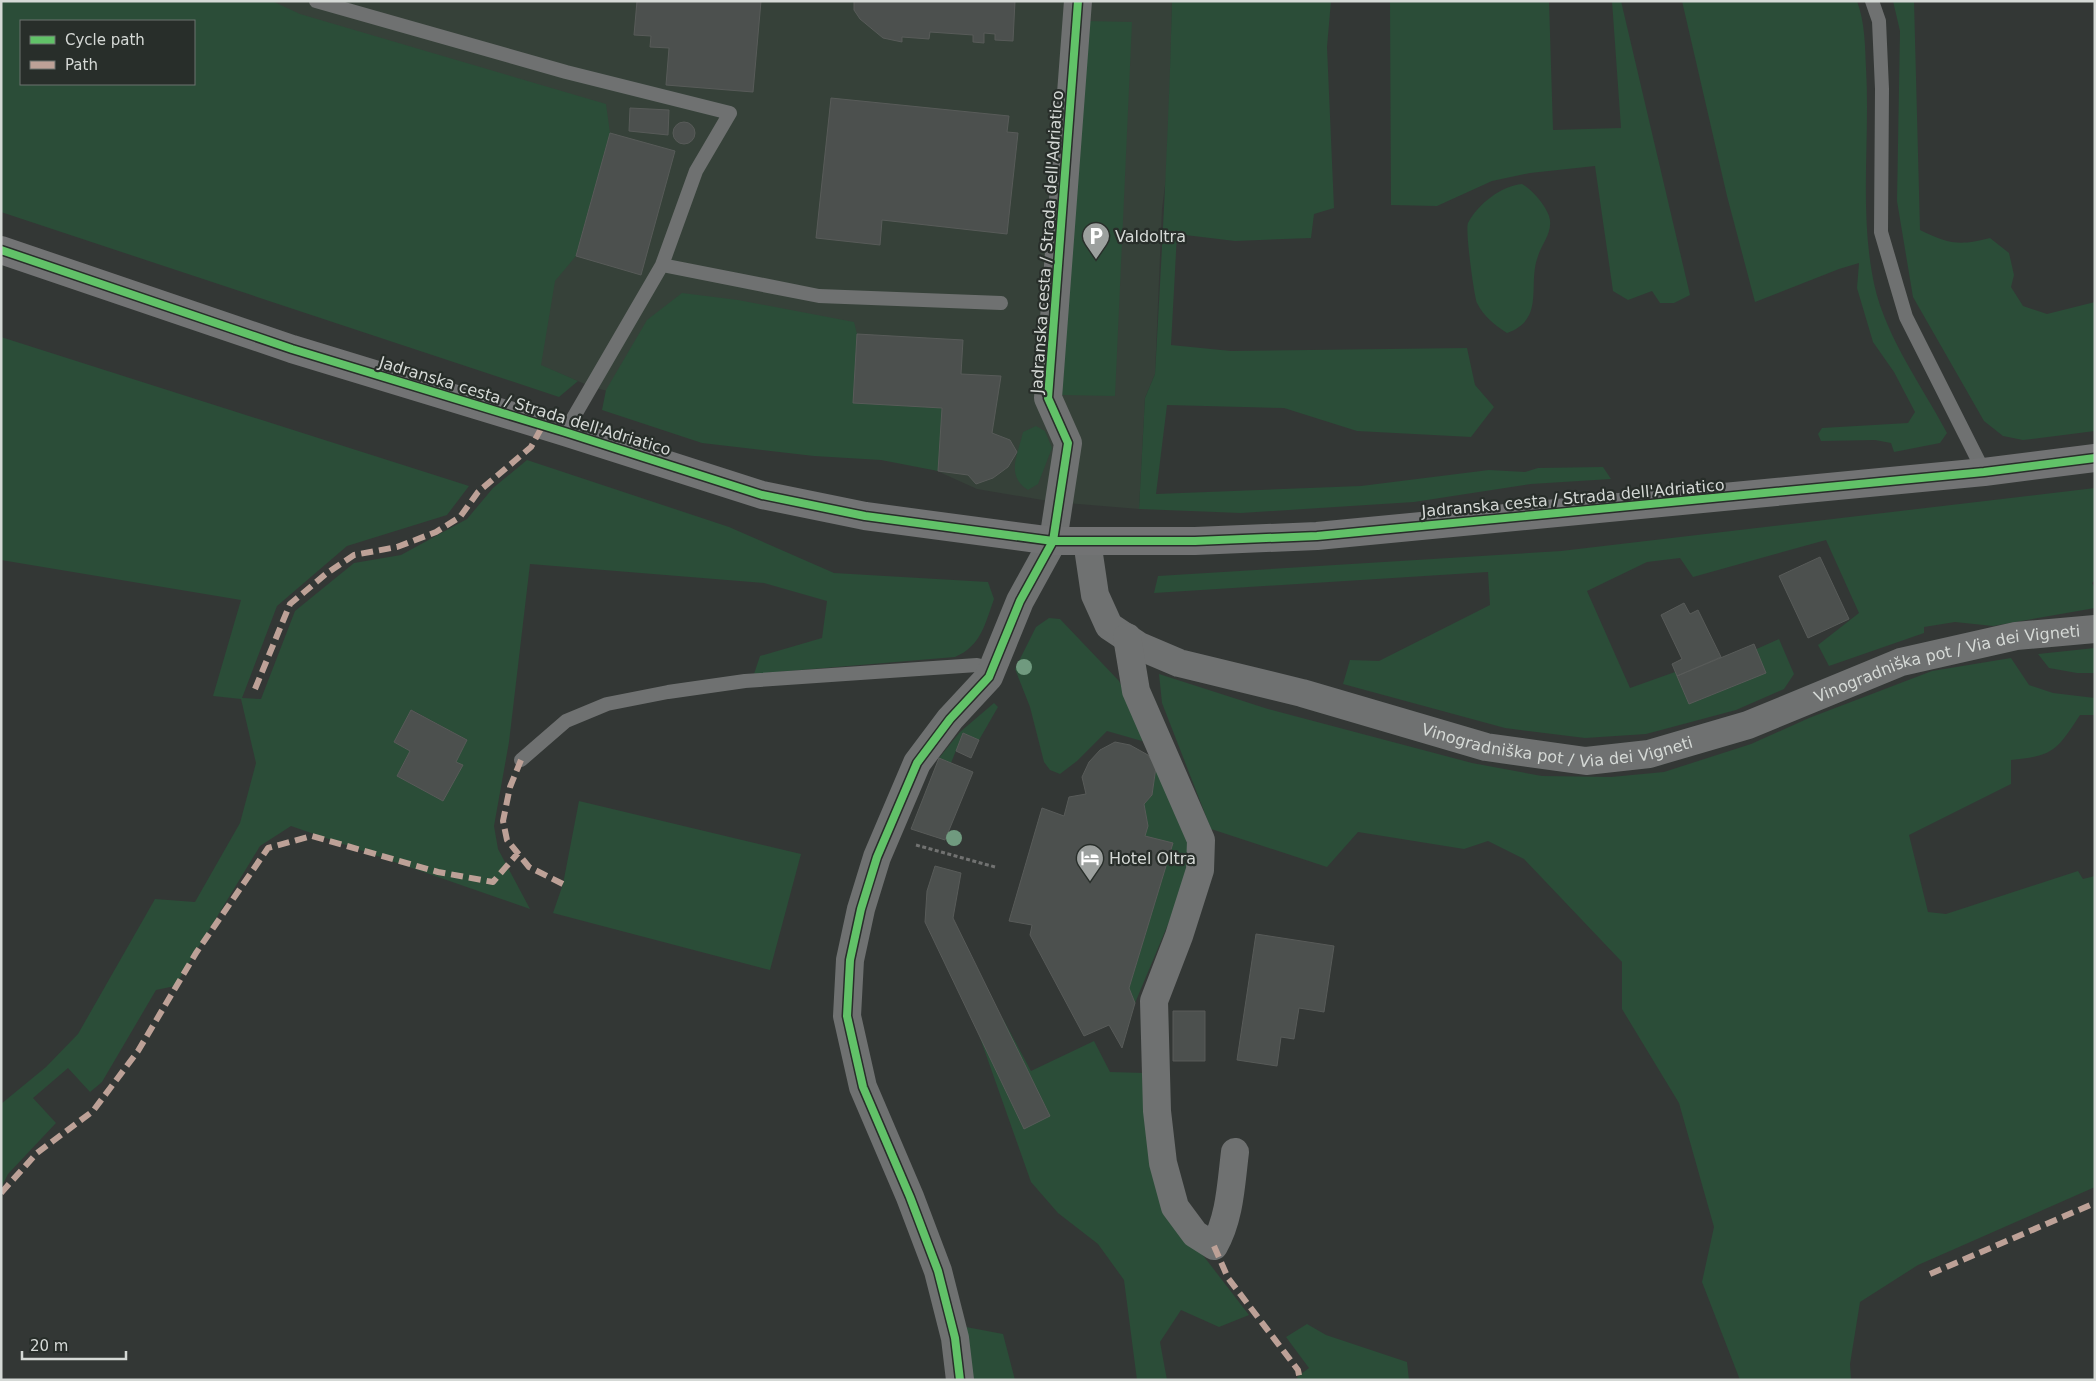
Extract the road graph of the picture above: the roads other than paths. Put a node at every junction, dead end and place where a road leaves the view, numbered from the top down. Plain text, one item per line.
1 (316, 1) edge
2 (1078, 1) edge
3 (1872, 1) edge
4 (1, 250) edge
5 (662, 265) junction
6 (1001, 303) dead end
7 (565, 432) junction
8 (2095, 458) edge
9 (1984, 472) junction
10 (1053, 541) junction
11 (1086, 541) junction
12 (2095, 629) edge
13 (1127, 637) junction
14 (993, 669) junction
15 (521, 760) dead end
16 (1235, 1152) dead end
17 (960, 1380) edge

1 - 5 lane
2 - 10 street, Jadranska cesta / Strada dell'Adriatico
3 - 9 lane
4 - 7 main road, Jadranska cesta / Strada dell'Adriatico
5 - 6 lane
5 - 7 lane
7 - 10 main road, Jadranska cesta / Strada dell'Adriatico
8 - 9 main road, Jadranska cesta / Strada dell'Adriatico
9 - 11 main road, Jadranska cesta / Strada dell'Adriatico
10 - 11 main road, Jadranska cesta / Strada dell'Adriatico
10 - 14 street
11 - 13 street, Vinogradniška pot / Via dei Vigneti
12 - 13 street, Vinogradniška pot / Via dei Vigneti
13 - 16 street
14 - 15 lane
14 - 17 street

